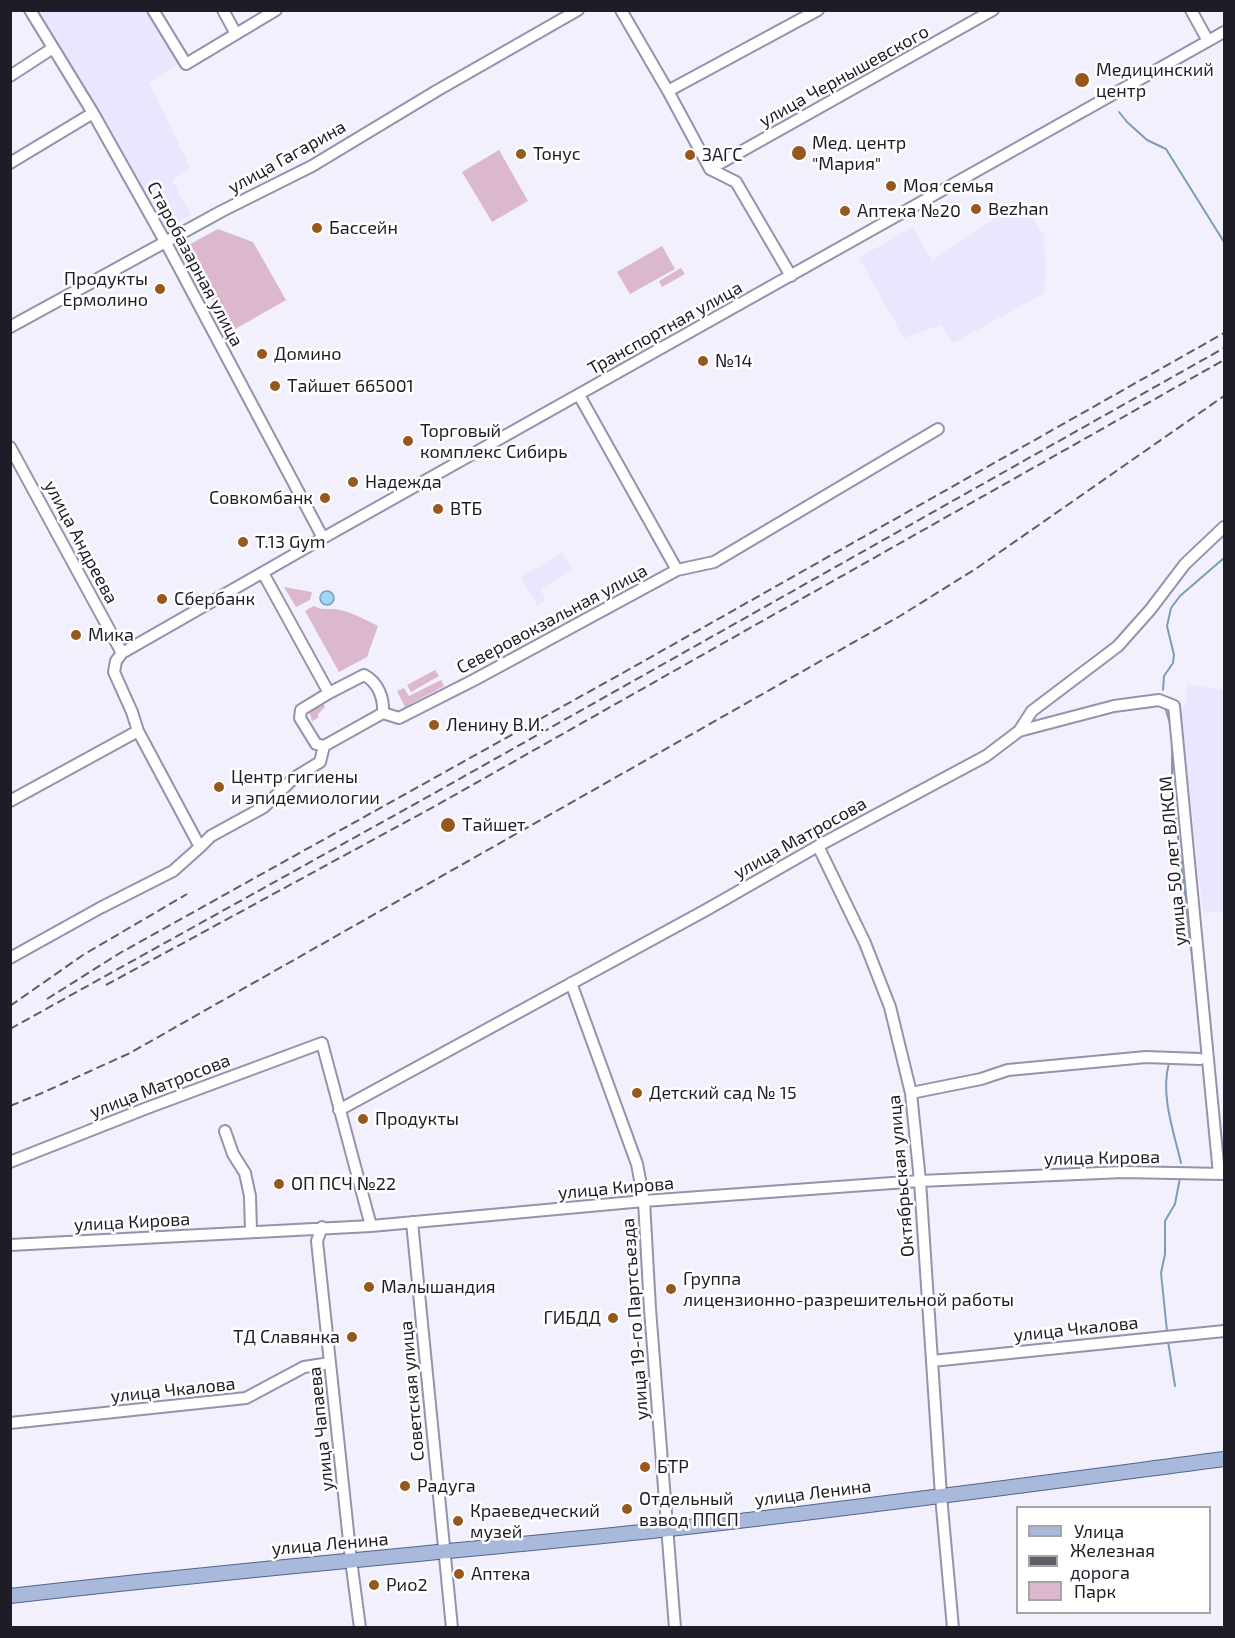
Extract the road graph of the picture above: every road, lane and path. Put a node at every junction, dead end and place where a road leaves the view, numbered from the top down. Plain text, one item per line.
1 (30, 10) edge
2 (153, 10) edge
3 (223, 10) edge
4 (276, 10) edge
5 (578, 10) edge
6 (621, 10) edge
7 (818, 10) edge
8 (993, 10) edge
9 (1191, 10) edge
10 (1224, 32) edge
11 (236, 34) junction
12 (1208, 42) junction
13 (52, 48) junction
14 (10, 76) edge
15 (668, 91) junction
16 (93, 113) junction
17 (10, 164) edge
18 (710, 169) junction
19 (166, 243) junction
20 (791, 276) junction
21 (10, 327) edge
22 (579, 395) junction
23 (938, 429) dead end
24 (10, 447) edge
25 (1224, 527) edge
26 (323, 538) junction
27 (677, 570) junction
28 (263, 573) junction
29 (122, 653) junction
30 (329, 693) junction
31 (383, 713) junction
32 (138, 731) junction
33 (1018, 731) junction
34 (324, 746) junction
35 (10, 801) edge
36 (818, 846) junction
37 (200, 847) junction
38 (10, 958) edge
39 (571, 983) junction
40 (1200, 1059) dead end
41 (911, 1093) junction
42 (339, 1110) junction
43 (225, 1131) dead end
44 (10, 1162) edge
45 (1222, 1174) edge
46 (920, 1181) junction
47 (644, 1201) junction
48 (412, 1222) junction
49 (371, 1226) junction
50 (322, 1227) junction
51 (251, 1232) junction
52 (10, 1245) edge
53 (1224, 1331) edge
54 (932, 1361) junction
55 (330, 1363) junction
56 (10, 1423) edge
57 (1224, 1459) edge
58 (940, 1496) junction
59 (667, 1529) junction
60 (443, 1551) junction
61 (351, 1560) junction
62 (10, 1596) edge
63 (360, 1628) edge
64 (452, 1628) edge
65 (675, 1628) edge
66 (953, 1628) edge

1 - 13 street, Старобазарная улица
2 - 11 street
3 - 11 street
4 - 11 street
5 - 19 street, улица Гагарина
6 - 15 street
7 - 15 street
8 - 18 street, улица Чернышевского
9 - 12 street
10 - 12 street, Транспортная улица
12 - 20 street, Транспортная улица
13 - 14 street
13 - 16 street, Старобазарная улица
15 - 18 street
16 - 17 street
16 - 19 street, Старобазарная улица
18 - 20 street
19 - 21 street, улица Гагарина
19 - 26 street, Старобазарная улица
20 - 22 street, Транспортная улица
22 - 26 street, Транспортная улица
22 - 27 street
23 - 27 street, Северовокзальная улица
24 - 29 street, улица Андреева
25 - 33 street, улица Матросова
26 - 28 street, Транспортная улица
27 - 31 street, Северовокзальная улица
28 - 29 street, Транспортная улица
28 - 30 street
29 - 32 street
30 - 31 street
30 - 34 street
31 - 34 street, Северовокзальная улица
32 - 35 street
32 - 37 street
33 - 36 street, улица Матросова
33 - 45 street, улица 50 лет ВЛКСМ
34 - 37 street, Северовокзальная улица
36 - 39 street, улица Матросова
36 - 41 street, Октябрьская улица
37 - 38 street, Северовокзальная улица
39 - 42 street, улица Матросова
39 - 47 street, улица 19-го Партсъезда
40 - 41 street
41 - 46 street, Октябрьская улица
42 - 44 street, улица Матросова
42 - 49 street
43 - 51 street
45 - 46 street, улица Кирова
46 - 47 street, улица Кирова
46 - 54 street, Октябрьская улица
47 - 48 street, улица Кирова
47 - 59 street, улица 19-го Партсъезда
48 - 49 street, улица Кирова
48 - 60 street, Советская улица
49 - 50 street, улица Кирова
50 - 51 street, улица Кирова
50 - 55 street, улица Чапаева
51 - 52 street, улица Кирова
53 - 54 street, улица Чкалова
54 - 58 street, Октябрьская улица
55 - 56 street, улица Чкалова
55 - 61 street, улица Чапаева
57 - 58 main road, улица Ленина
58 - 59 main road, улица Ленина
58 - 66 street, Октябрьская улица
59 - 60 main road, улица Ленина
59 - 65 street, улица 19-го Партсъезда
60 - 61 main road, улица Ленина
60 - 64 street, Советская улица
61 - 62 main road, улица Ленина
61 - 63 street, улица Чапаева

